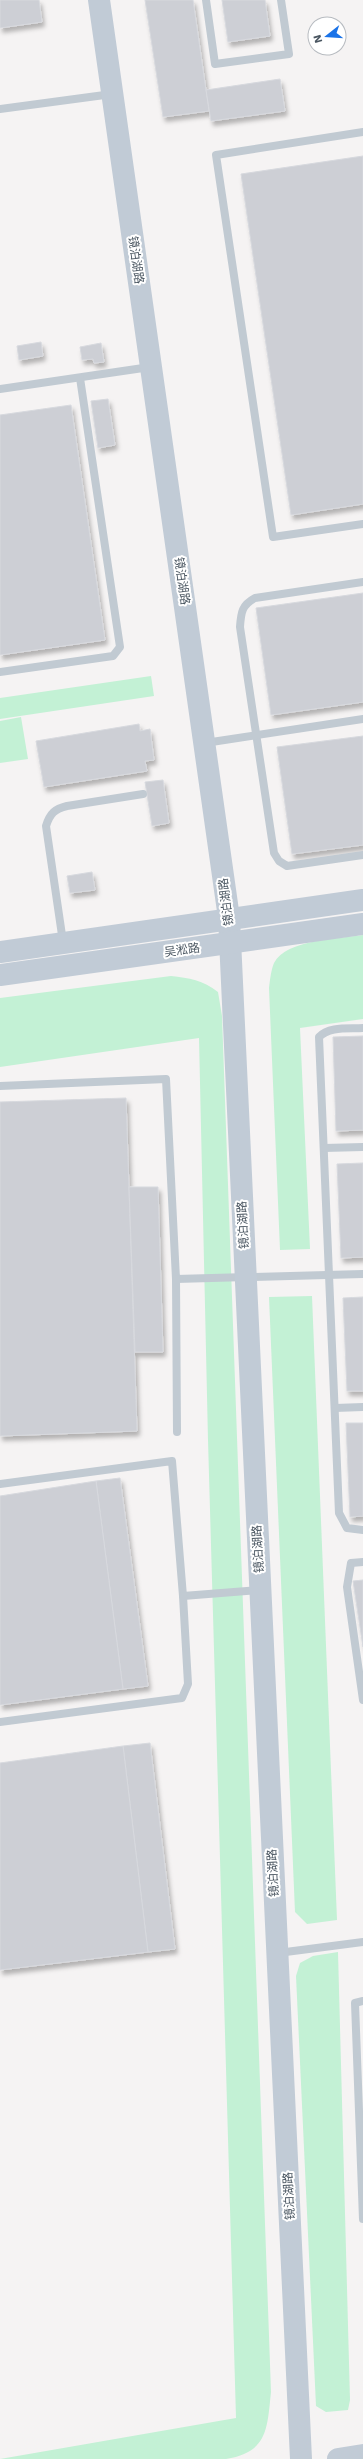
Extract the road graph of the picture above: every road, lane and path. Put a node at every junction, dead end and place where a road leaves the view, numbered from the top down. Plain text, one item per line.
1 (99, 0) edge
2 (206, 0) edge
3 (281, 0) edge
4 (112, 93) junction
5 (0, 109) edge
6 (363, 132) edge
7 (151, 367) junction
8 (80, 378) junction
9 (0, 390) edge
10 (363, 524) edge
11 (363, 582) edge
12 (0, 672) edge
13 (363, 719) edge
14 (256, 735) junction
15 (204, 743) junction
16 (142, 794) dead end
17 (363, 855) edge
18 (363, 900) edge
19 (229, 918) junction
20 (363, 924) edge
21 (63, 942) junction
22 (230, 943) junction
23 (0, 952) edge
24 (0, 975) edge
25 (363, 1028) edge
26 (0, 1086) edge
27 (363, 1147) edge
28 (324, 1148) junction
29 (363, 1274) edge
30 (329, 1275) junction
31 (246, 1277) junction
32 (176, 1280) junction
33 (363, 1407) edge
34 (335, 1408) junction
35 (177, 1432) dead end
36 (0, 1484) edge
37 (363, 1530) edge
38 (363, 1562) edge
39 (260, 1590) junction
40 (183, 1596) junction
41 (363, 1700) edge
42 (0, 1722) edge
43 (363, 1942) edge
44 (277, 1953) junction
45 (363, 2001) edge
46 (361, 2163) edge
47 (363, 2219) edge
48 (363, 2455) edge
49 (301, 2459) edge
50 (338, 2459) edge

1 - 4 street, 镜泊湖路
2 - 3 lane
4 - 5 lane
4 - 7 street, 镜泊湖路
6 - 10 lane
7 - 8 lane
7 - 15 street, 镜泊湖路
8 - 9 lane
8 - 12 lane
11 - 14 lane
13 - 14 lane
14 - 15 lane
14 - 17 lane
15 - 19 street, 镜泊湖路
16 - 21 lane
18 - 19 street, 吴淞路
19 - 21 street, 吴淞路
19 - 22 street, 镜泊湖路
20 - 22 street, 吴淞路
21 - 23 street, 吴淞路
22 - 24 street, 吴淞路
22 - 31 street, 镜泊湖路
25 - 28 lane
26 - 32 lane
27 - 28 lane
28 - 30 lane
29 - 30 lane
30 - 31 lane
30 - 34 lane
31 - 32 lane
31 - 39 street, 镜泊湖路
32 - 35 lane
33 - 34 lane
34 - 37 lane
36 - 40 lane
38 - 41 lane
39 - 40 lane
39 - 44 street, 镜泊湖路
40 - 42 lane
43 - 44 lane
44 - 49 street, 镜泊湖路
45 - 46 lane
46 - 47 lane
48 - 50 street

